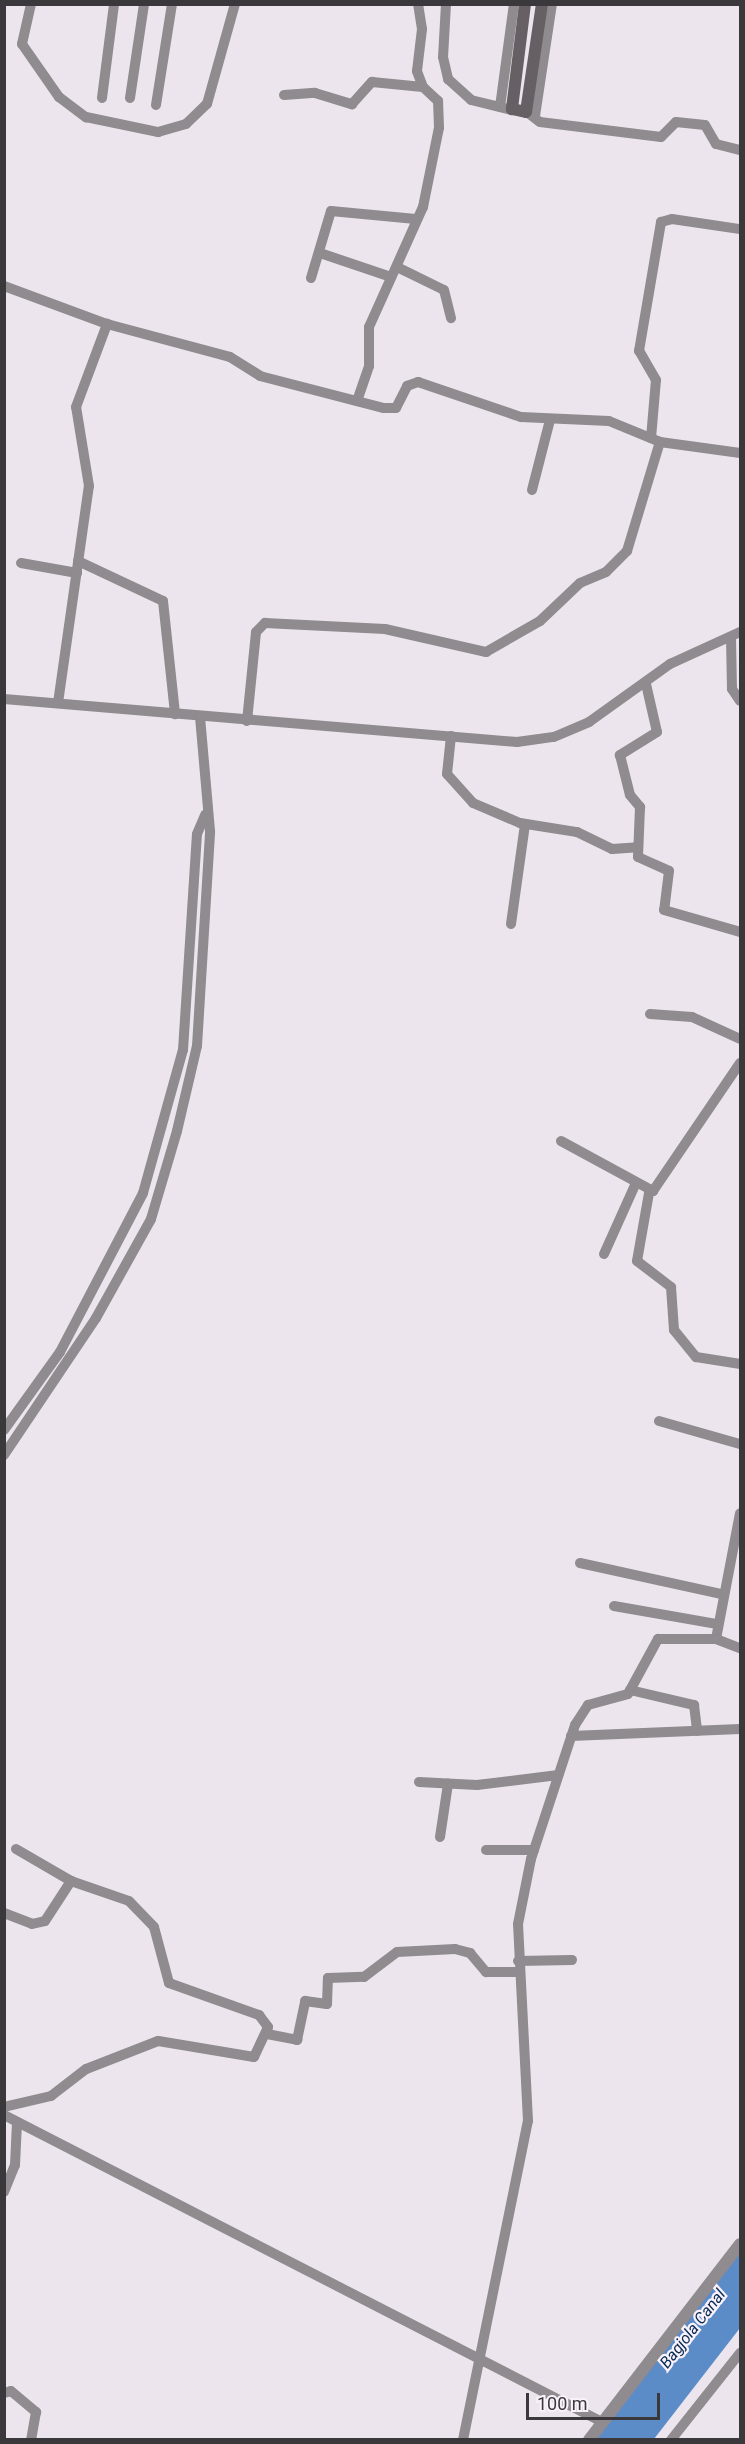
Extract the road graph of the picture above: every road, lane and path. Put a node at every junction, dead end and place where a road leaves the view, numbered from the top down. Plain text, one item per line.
1 (31, 4) edge
2 (114, 4) edge
3 (144, 4) edge
4 (172, 4) edge
5 (235, 4) edge
6 (417, 4) edge
7 (446, 4) edge
8 (514, 4) edge
9 (525, 4) edge
10 (542, 4) edge
11 (552, 4) edge
12 (423, 87) junction
13 (284, 95) dead end
14 (102, 98) dead end
15 (130, 98) dead end
16 (156, 105) dead end
17 (506, 109) junction
18 (531, 114) junction
19 (741, 150) edge
20 (416, 219) junction
21 (741, 229) edge
22 (320, 253) junction
23 (397, 267) junction
24 (391, 277) junction
25 (310, 278) dead end
26 (4, 286) edge
27 (452, 318) dead end
28 (107, 324) junction
29 (357, 401) junction
30 (550, 420) junction
31 (656, 440) junction
32 (741, 453) edge
33 (532, 490) dead end
34 (78, 561) junction
35 (21, 562) dead end
36 (77, 573) junction
37 (736, 635) edge
38 (646, 684) junction
39 (4, 699) edge
40 (741, 701) edge
41 (58, 703) junction
42 (175, 714) junction
43 (200, 717) junction
44 (247, 721) junction
45 (451, 736) junction
46 (205, 815) junction
47 (525, 824) junction
48 (638, 847) junction
49 (511, 924) dead end
50 (741, 932) edge
51 (650, 1014) dead end
52 (741, 1039) edge
53 (741, 1063) edge
54 (561, 1141) dead end
55 (635, 1185) junction
56 (649, 1193) junction
57 (604, 1254) dead end
58 (741, 1364) edge
59 (659, 1420) dead end
60 (4, 1430) edge
61 (741, 1444) edge
62 (4, 1455) edge
63 (741, 1513) edge
64 (580, 1563) dead end
65 (721, 1594) junction
66 (614, 1606) dead end
67 (717, 1624) junction
68 (716, 1639) junction
69 (741, 1648) edge
70 (630, 1690) junction
71 (741, 1729) edge
72 (697, 1731) junction
73 (571, 1736) junction
74 (558, 1775) junction
75 (419, 1782) dead end
76 (448, 1784) junction
77 (440, 1837) dead end
78 (16, 1849) dead end
79 (486, 1850) dead end
80 (534, 1850) junction
81 (70, 1881) junction
82 (4, 1913) edge
83 (572, 1960) dead end
84 (518, 1966) junction
85 (267, 2034) junction
86 (4, 2107) edge
87 (4, 2115) edge
88 (17, 2122) junction
89 (4, 2192) edge
90 (741, 2244) edge
91 (741, 2353) edge
92 (479, 2362) junction
93 (4, 2393) edge
94 (603, 2422) junction
95 (32, 2439) edge
96 (463, 2439) edge
97 (589, 2439) edge
98 (671, 2439) edge

1 - 5 street
2 - 14 street
3 - 15 street
4 - 16 street
6 - 12 street
7 - 17 street
8 - 17 street
9 - 17 main road
10 - 18 main road
11 - 18 street
12 - 13 street
12 - 20 street
17 - 18 main road
18 - 19 street
20 - 22 street
20 - 23 street
21 - 31 street
22 - 24 street
22 - 25 street
23 - 24 street
23 - 27 street
24 - 29 street
26 - 28 street
28 - 29 street
28 - 34 street
29 - 30 street
30 - 31 street
30 - 33 street
31 - 32 street
31 - 44 street
34 - 36 street
34 - 42 street
35 - 36 street
36 - 41 street
37 - 38 street
37 - 40 street
38 - 45 street
38 - 48 street
39 - 41 street
41 - 42 street
42 - 43 street
43 - 44 street
43 - 46 street
44 - 45 street
45 - 47 street
46 - 60 street
46 - 62 street
47 - 48 street
47 - 49 street
48 - 50 street
51 - 52 street
53 - 56 street
54 - 55 street
55 - 56 street
55 - 57 street
56 - 58 street
59 - 61 street
63 - 65 street
64 - 65 street
65 - 67 street
66 - 67 street
67 - 68 street
68 - 69 street
68 - 70 street
70 - 72 street
70 - 73 street
71 - 72 street
72 - 73 street
73 - 74 street
74 - 76 street
74 - 80 street
75 - 76 street
76 - 77 street
78 - 81 street
79 - 80 street
80 - 84 street
81 - 82 street
81 - 85 street
83 - 84 street
84 - 85 street
84 - 92 street
85 - 86 street
87 - 88 street
88 - 89 street
88 - 92 street
90 - 94 street
91 - 98 street
92 - 94 street
92 - 96 street
93 - 95 street
94 - 97 street

